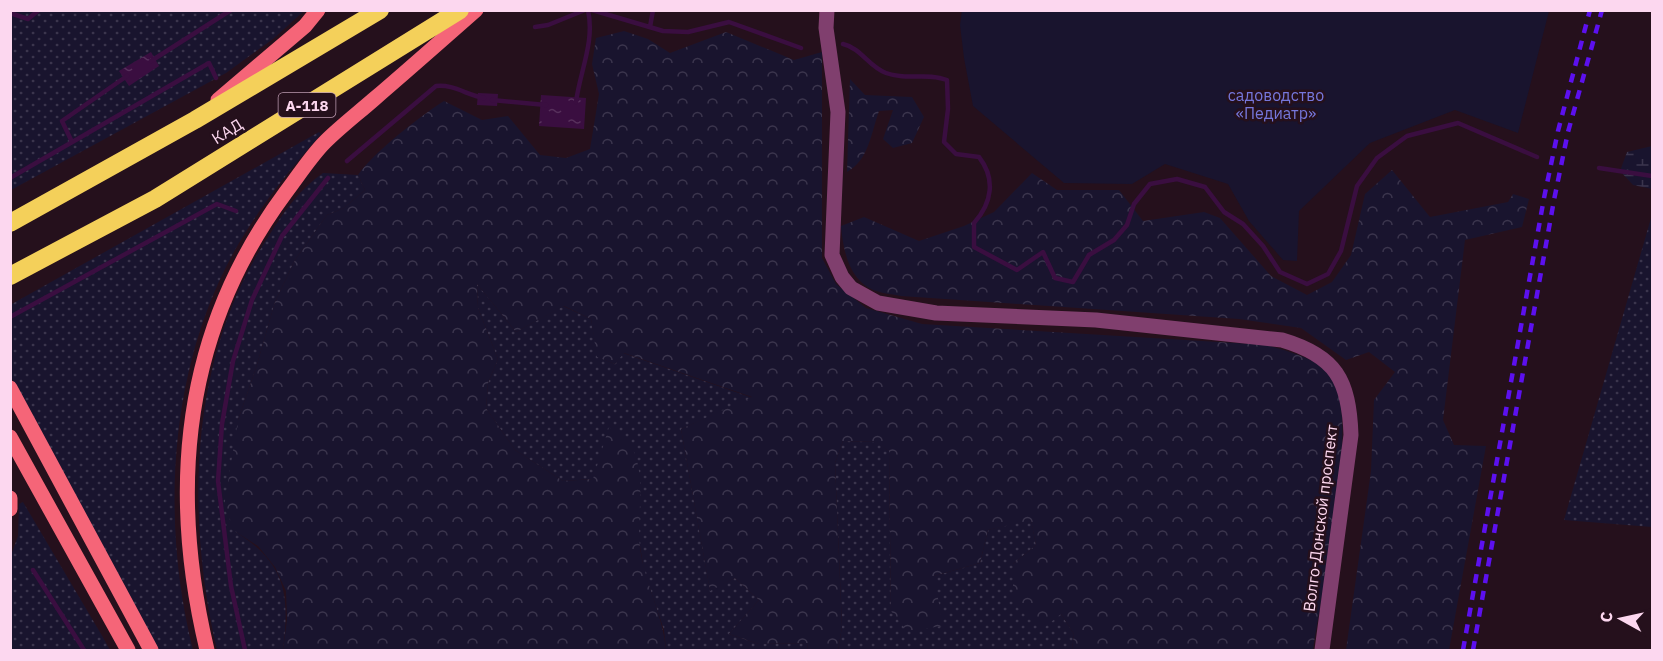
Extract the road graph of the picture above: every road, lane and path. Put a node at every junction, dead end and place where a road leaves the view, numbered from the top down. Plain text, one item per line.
1 (318, 10) edge
2 (380, 10) edge
3 (459, 10) edge
4 (476, 10) edge
5 (827, 10) edge
6 (195, 120) junction
7 (10, 223) edge
8 (10, 276) edge
9 (10, 388) edge
10 (10, 437) edge
11 (10, 498) edge
12 (10, 509) edge
13 (128, 651) edge
14 (151, 651) edge
15 (207, 651) edge
16 (1322, 651) edge

1 - 6 main road
2 - 6 highway, КАД / А-118
3 - 8 highway, КАД / А-118
4 - 15 main road
5 - 16 street, Волго-Донской проспект
6 - 7 highway, КАД / А-118
9 - 14 main road
10 - 13 main road
11 - 12 main road

